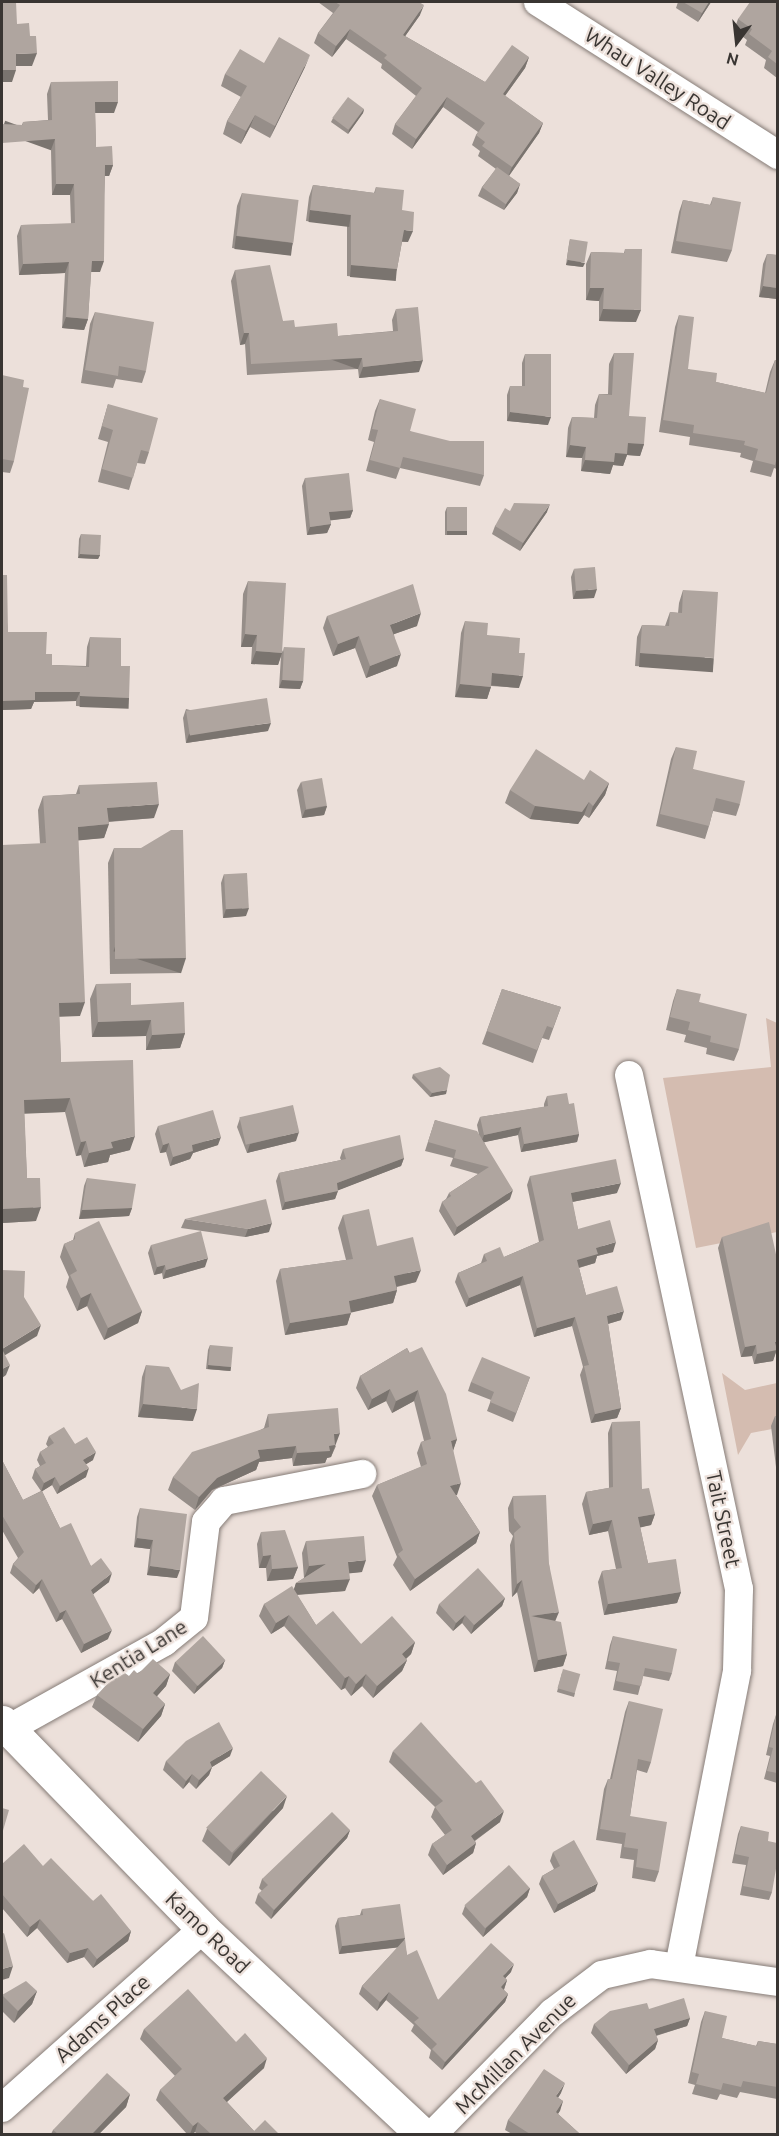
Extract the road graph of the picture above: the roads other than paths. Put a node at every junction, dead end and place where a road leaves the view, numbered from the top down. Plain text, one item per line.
1 (538, 2) edge
2 (777, 155) edge
3 (629, 1075) dead end
4 (362, 1474) dead end
5 (4, 1726) edge
6 (203, 1929) junction
7 (679, 1966) junction
8 (777, 1982) edge
9 (2, 2108) edge
10 (422, 2134) edge
11 (433, 2134) edge

1 - 2 street, Whau Valley Road
3 - 7 street, Tait Street
4 - 5 street, Kentia Lane
5 - 6 main road, Kamo Road
6 - 9 street, Adams Place
6 - 10 main road, Kamo Road
7 - 8 street, McMillan Avenue
7 - 11 street, McMillan Avenue

